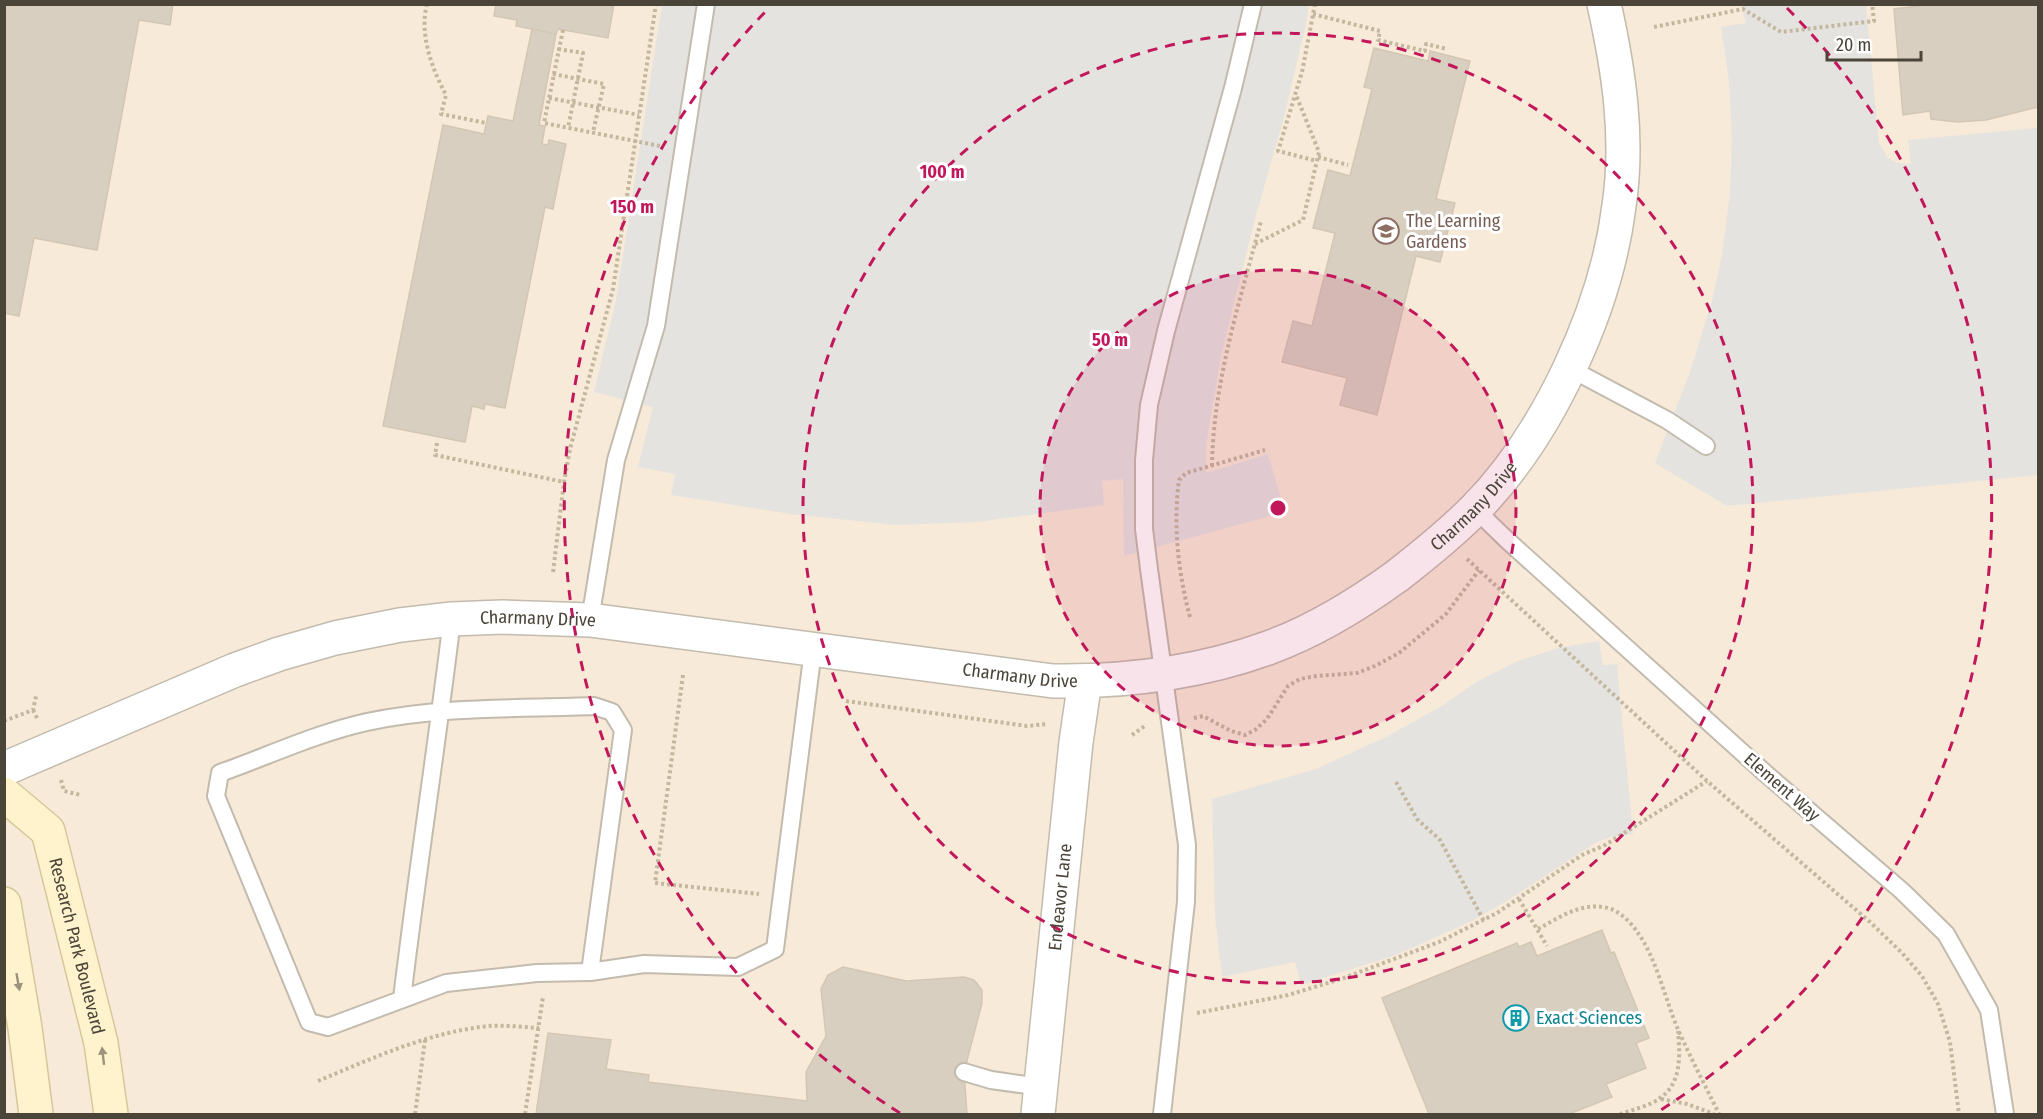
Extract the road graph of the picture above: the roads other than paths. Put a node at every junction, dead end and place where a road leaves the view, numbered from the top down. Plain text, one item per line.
1 (706, 4) edge
2 (1253, 4) edge
3 (1604, 4) edge
4 (1569, 368) junction
5 (1706, 446) dead end
6 (1475, 509) junction
7 (452, 619) junction
8 (590, 620) junction
9 (813, 650) junction
10 (1163, 675) junction
11 (1085, 681) junction
12 (441, 712) junction
13 (4, 769) edge
14 (5, 795) edge
15 (4, 801) edge
16 (4, 904) edge
17 (590, 972) junction
18 (402, 999) junction
19 (964, 1072) dead end
20 (1039, 1101) edge
21 (36, 1114) edge
22 (111, 1114) edge
23 (1162, 1114) edge
24 (2005, 1114) edge

1 - 8 lane
2 - 10 lane
3 - 4 street, Charmany Drive
4 - 5 lane
4 - 6 street, Charmany Drive
6 - 10 street, Charmany Drive
6 - 24 lane, Element Way
7 - 8 street, Charmany Drive
7 - 12 lane
7 - 13 street, Charmany Drive
8 - 9 street, Charmany Drive
9 - 11 street, Charmany Drive
9 - 17 lane
10 - 11 street, Charmany Drive
10 - 23 lane
11 - 20 street, Endeavor Lane
12 - 17 lane
12 - 18 lane
12 - 18 lane
14 - 15 street, Research Park Boulevard
22 -> 14 street, Research Park Boulevard
16 -> 21 street
17 - 18 lane
19 - 20 lane

